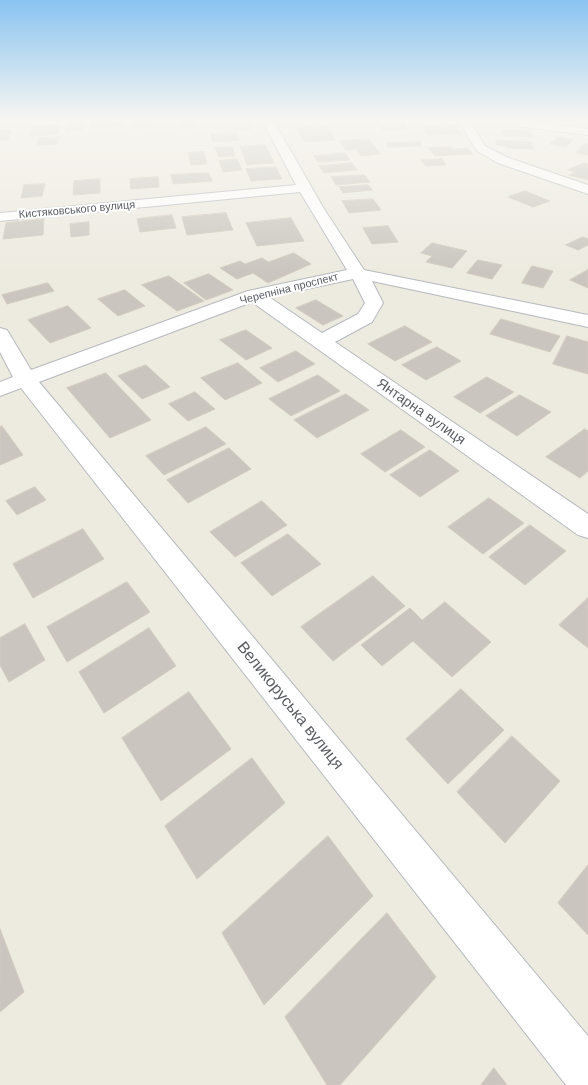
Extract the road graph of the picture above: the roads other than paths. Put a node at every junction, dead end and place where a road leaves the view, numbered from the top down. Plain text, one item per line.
1 (293, 171) edge
2 (532, 171) edge
3 (302, 188) junction
4 (588, 190) edge
5 (0, 217) edge
6 (356, 273) junction
7 (254, 295) junction
8 (588, 322) edge
9 (0, 334) edge
10 (321, 342) junction
11 (12, 384) edge
12 (588, 528) edge
13 (588, 1074) edge

1 - 3 street
2 - 4 street
3 - 5 street, Кистяковського вулиця
3 - 6 street
6 - 7 street, Черепніна проспект
6 - 8 street, Черепніна проспект
6 - 10 street
7 - 10 street, Янтарна вулиця
7 - 11 street, Черепніна проспект
9 - 11 street, Великоруська вулиця
10 - 12 street, Янтарна вулиця
11 - 13 street, Великоруська вулиця

